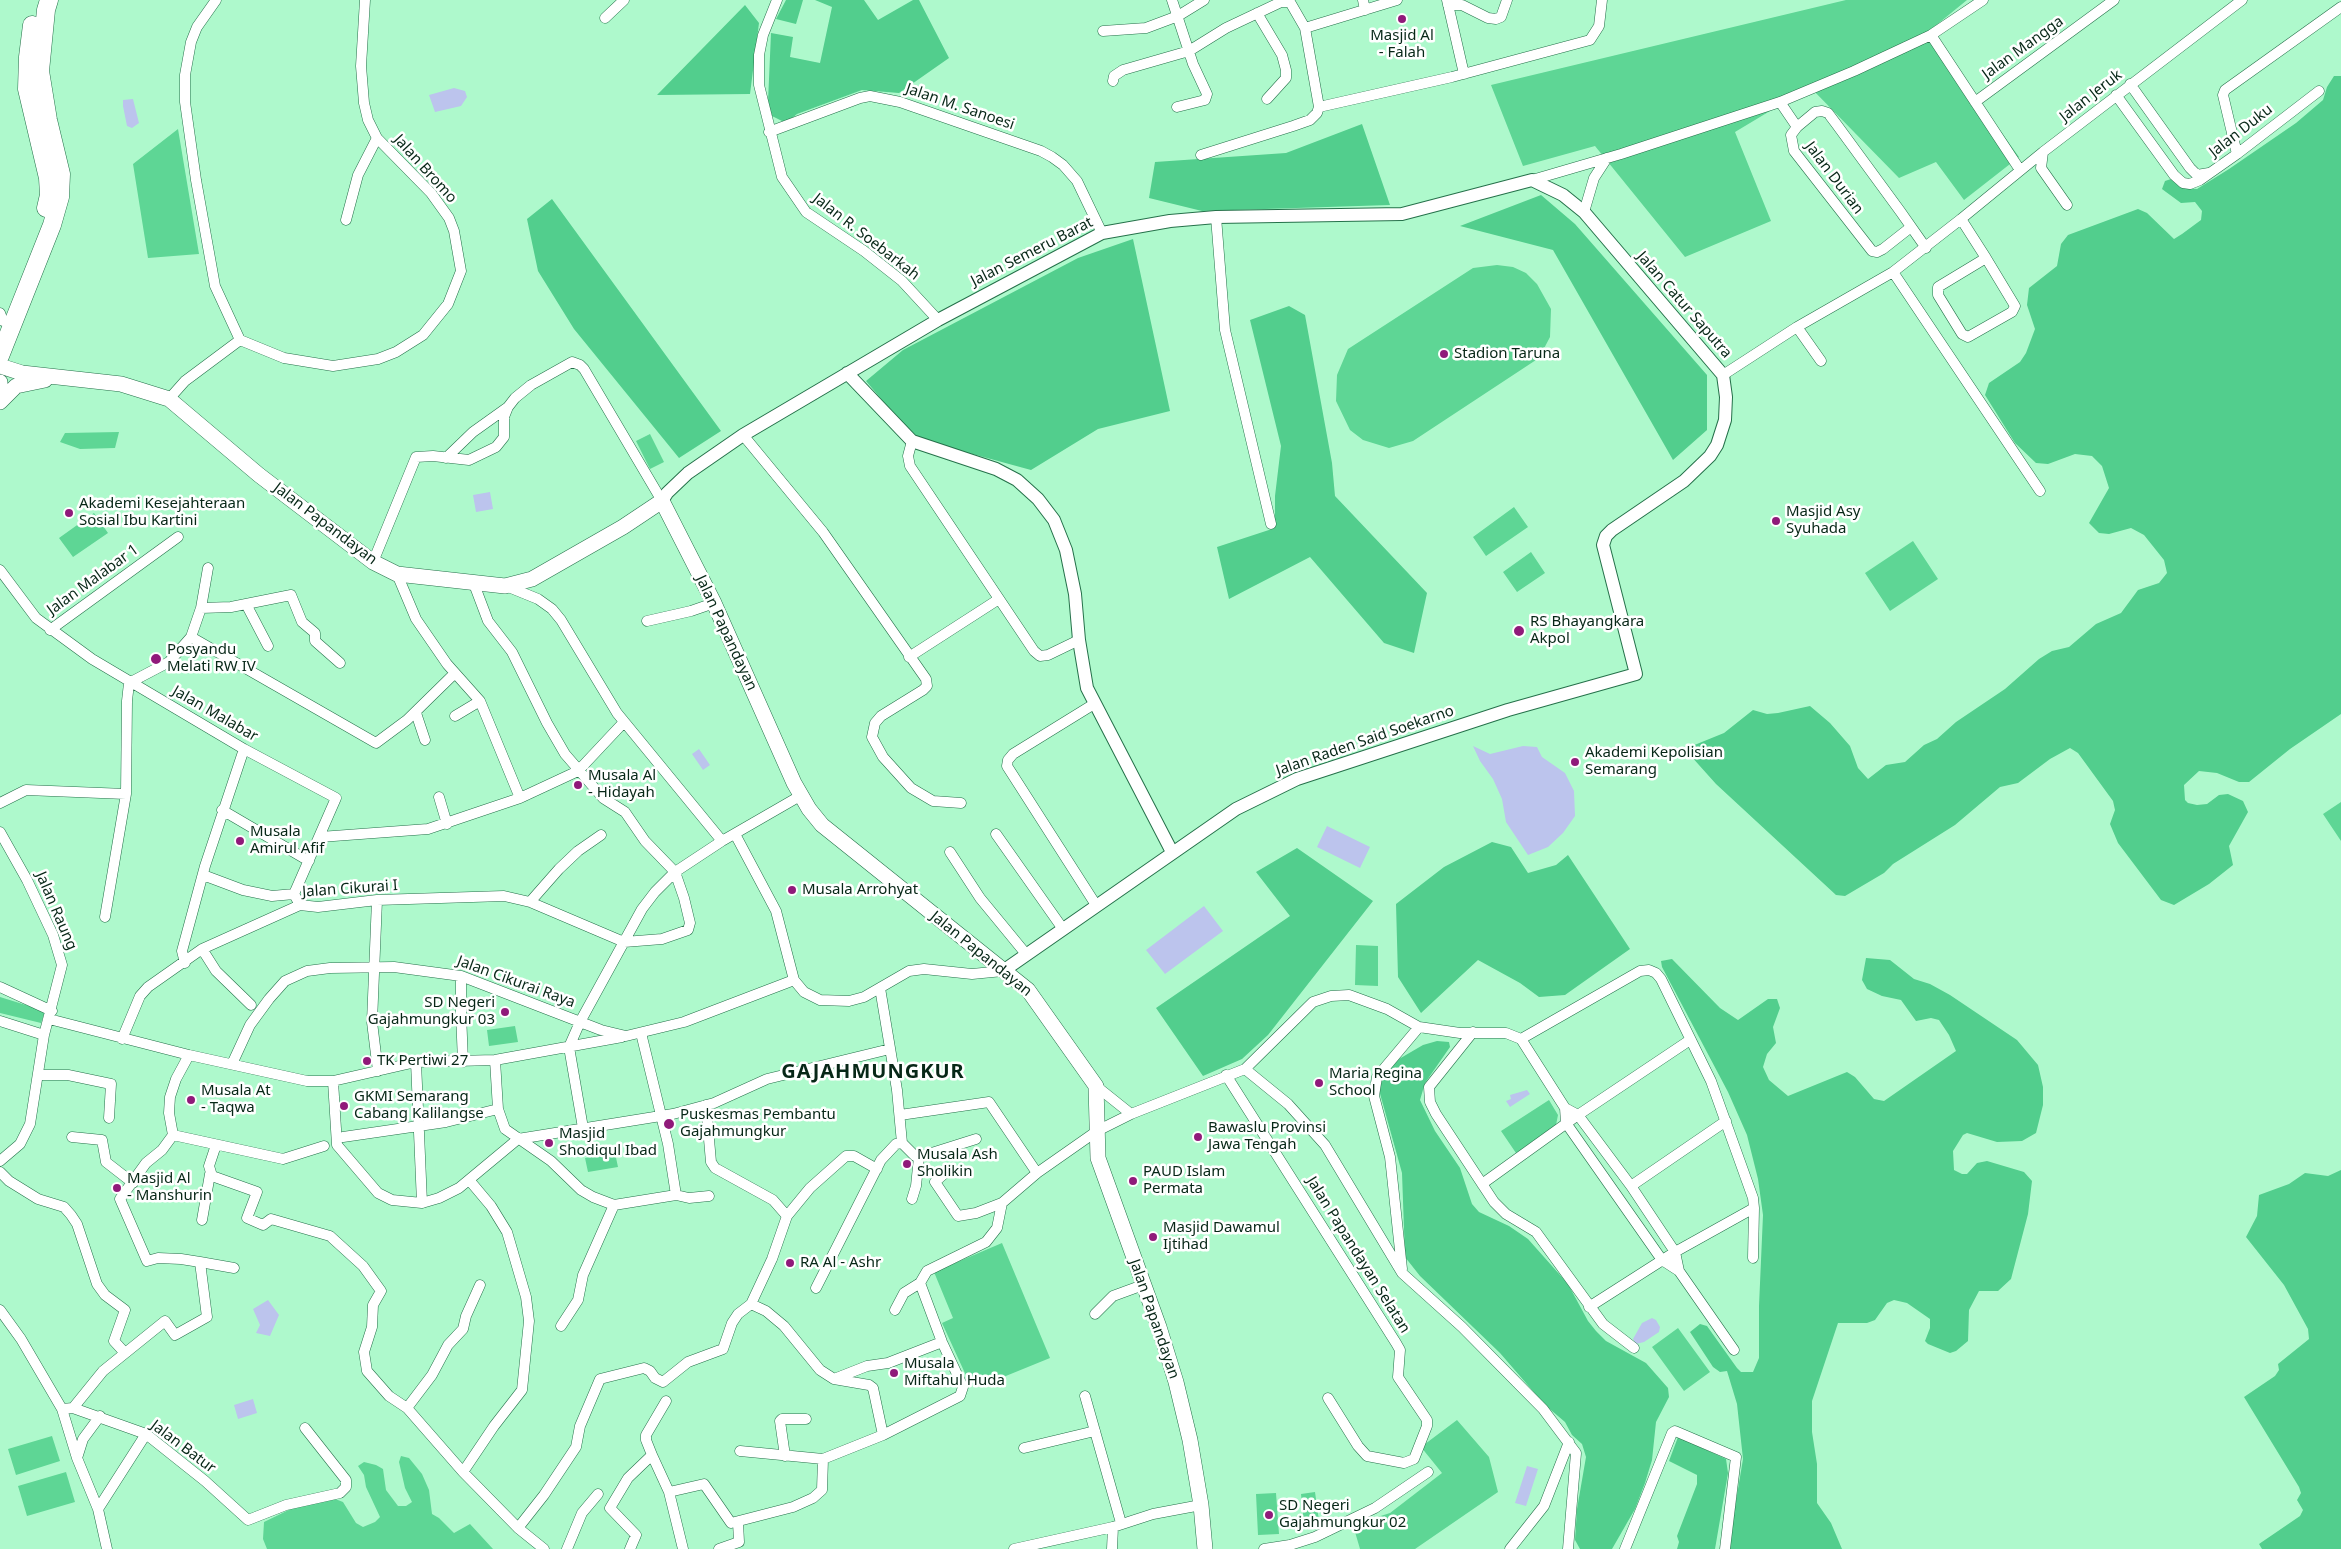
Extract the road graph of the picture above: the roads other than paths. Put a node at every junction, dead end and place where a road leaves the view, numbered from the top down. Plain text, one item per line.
1 (38, 0) edge
2 (49, 0) edge
3 (216, 0) edge
4 (364, 0) edge
5 (624, 0) edge
6 (777, 0) edge
7 (1172, 0) edge
8 (1204, 0) edge
9 (1398, 0) edge
10 (1507, 0) edge
11 (1602, 0) edge
12 (1983, 0) edge
13 (2114, 0) edge
14 (2242, 0) edge
15 (1448, 2) edge
16 (1364, 5) edge
17 (2341, 7) edge
18 (1257, 14) junction
19 (1178, 16) junction
20 (606, 18) dead end
21 (1305, 28) junction
22 (1103, 31) dead end
23 (1931, 34) junction
24 (1189, 51) junction
25 (1464, 74) junction
26 (1113, 81) dead end
27 (2130, 84) junction
28 (2319, 91) dead end
29 (2116, 95) junction
30 (1267, 100) dead end
31 (1780, 102) junction
32 (1975, 102) junction
33 (1177, 107) dead end
34 (1319, 107) junction
35 (1797, 126) junction
36 (769, 132) junction
37 (376, 138) junction
38 (2043, 152) junction
39 (2237, 154) junction
40 (1201, 155) dead end
41 (1607, 158) junction
42 (2020, 170) junction
43 (2210, 173) junction
44 (1532, 180) junction
45 (2067, 205) dead end
46 (1584, 212) junction
47 (1216, 217) junction
48 (1961, 219) junction
49 (346, 220) dead end
50 (1911, 226) junction
51 (1102, 232) junction
52 (1926, 248) junction
53 (1986, 258) junction
54 (1894, 272) junction
55 (938, 320) junction
56 (1, 321) edge
57 (1797, 327) junction
58 (240, 340) junction
59 (0, 356) edge
60 (1821, 361) dead end
61 (0, 366) edge
62 (847, 373) junction
63 (1723, 375) junction
64 (56, 377) junction
65 (169, 399) junction
66 (0, 402) edge
67 (508, 407) junction
68 (743, 435) junction
69 (912, 441) junction
70 (446, 458) junction
71 (2040, 491) dead end
72 (662, 500) junction
73 (1271, 524) dead end
74 (178, 537) dead end
75 (373, 562) junction
76 (208, 568) dead end
77 (0, 570) edge
78 (397, 574) junction
79 (474, 584) junction
80 (505, 586) junction
81 (999, 599) junction
82 (246, 604) junction
83 (714, 604) junction
84 (201, 608) junction
85 (647, 621) dead end
86 (50, 630) junction
87 (192, 637) junction
88 (1078, 640) junction
89 (268, 646) dead end
90 (909, 656) junction
91 (340, 663) dead end
92 (455, 673) junction
93 (1636, 674) joint
94 (129, 683) junction
95 (480, 701) junction
96 (1094, 704) junction
97 (416, 712) junction
98 (455, 716) dead end
99 (624, 722) junction
100 (425, 740) dead end
101 (244, 749) junction
102 (578, 771) junction
103 (126, 794) junction
104 (800, 796) junction
105 (439, 797) dead end
106 (520, 798) junction
107 (0, 803) edge
108 (961, 803) dead end
109 (222, 810) junction
110 (447, 824) junction
111 (0, 832) edge
112 (735, 834) junction
113 (996, 834) dead end
114 (601, 835) dead end
115 (320, 837) junction
116 (722, 841) junction
117 (950, 852) dead end
118 (1172, 852) junction
119 (309, 861) junction
120 (675, 872) junction
121 (203, 875) junction
122 (294, 894) junction
123 (377, 900) junction
124 (530, 902) junction
125 (300, 905) junction
126 (1096, 905) junction
127 (105, 917) dead end
128 (1063, 929) junction
129 (624, 942) junction
130 (202, 949) junction
131 (1026, 954) junction
132 (185, 963) junction
133 (372, 968) junction
134 (1003, 971) junction
135 (461, 976) junction
136 (794, 980) junction
137 (0, 987) edge
138 (880, 988) junction
139 (251, 1005) dead end
140 (50, 1015) junction
141 (0, 1021) edge
142 (580, 1022) junction
143 (1419, 1027) junction
144 (1473, 1032) junction
145 (641, 1033) junction
146 (44, 1035) junction
147 (626, 1036) junction
148 (122, 1039) junction
149 (1521, 1039) junction
150 (1690, 1040) junction
151 (569, 1047) junction
152 (890, 1049) junction
153 (189, 1055) junction
154 (495, 1060) junction
155 (416, 1062) junction
156 (464, 1062) junction
157 (232, 1064) junction
158 (1245, 1069) junction
159 (378, 1071) junction
160 (38, 1075) junction
161 (1226, 1075) junction
162 (333, 1081) junction
163 (1096, 1086) junction
164 (706, 1104) junction
165 (1565, 1108) junction
166 (498, 1110) junction
167 (1131, 1114) junction
168 (660, 1115) junction
169 (900, 1115) junction
170 (1578, 1115) junction
171 (109, 1118) dead end
172 (1726, 1122) junction
173 (1566, 1123) junction
174 (417, 1126) junction
175 (583, 1128) junction
176 (1097, 1131) junction
177 (173, 1136) junction
178 (72, 1137) dead end
179 (343, 1137) dead end
180 (518, 1139) junction
181 (976, 1140) dead end
182 (902, 1143) junction
183 (216, 1145) junction
184 (324, 1146) dead end
185 (919, 1157) junction
186 (0, 1161) edge
187 (877, 1169) junction
188 (0, 1172) edge
189 (944, 1173) dead end
190 (1037, 1173) junction
191 (210, 1174) junction
192 (470, 1181) junction
193 (133, 1183) junction
194 (1482, 1184) junction
195 (1631, 1186) junction
196 (676, 1196) junction
197 (709, 1196) dead end
198 (1617, 1196) junction
199 (912, 1199) dead end
200 (422, 1203) junction
201 (1002, 1203) junction
202 (614, 1205) junction
203 (1754, 1208) junction
204 (787, 1216) junction
205 (202, 1220) dead end
206 (1675, 1252) junction
207 (1753, 1258) dead end
208 (1662, 1260) junction
209 (200, 1262) junction
210 (234, 1268) dead end
211 (1679, 1271) junction
212 (1402, 1273) junction
213 (920, 1283) junction
214 (480, 1285) dead end
215 (1143, 1285) junction
216 (816, 1288) dead end
217 (751, 1304) junction
218 (1589, 1307) junction
219 (0, 1310) edge
220 (896, 1310) dead end
221 (1095, 1314) dead end
222 (561, 1326) dead end
223 (942, 1342) junction
224 (1634, 1348) dead end
225 (1734, 1350) dead end
226 (125, 1353) junction
227 (834, 1379) junction
228 (1085, 1396) dead end
229 (1328, 1398) dead end
230 (666, 1401) dead end
231 (73, 1408) junction
232 (407, 1408) junction
233 (62, 1409) junction
234 (100, 1416) junction
235 (806, 1419) dead end
236 (305, 1428) dead end
237 (1095, 1431) junction
238 (146, 1434) junction
239 (883, 1435) junction
240 (1569, 1442) junction
241 (1024, 1448) dead end
242 (740, 1451) dead end
243 (652, 1455) junction
244 (785, 1456) junction
245 (77, 1458) junction
246 (823, 1459) junction
247 (463, 1472) junction
248 (1428, 1472) dead end
249 (669, 1492) junction
250 (598, 1494) dead end
251 (1201, 1506) junction
252 (98, 1509) junction
253 (738, 1522) junction
254 (1117, 1525) junction
255 (518, 1528) junction
256 (1315, 1537) junction
257 (1058, 1544) edge
258 (107, 1549) edge
259 (544, 1549) edge
260 (567, 1549) edge
261 (630, 1549) edge
262 (683, 1549) edge
263 (719, 1549) edge
264 (1014, 1549) edge
265 (1112, 1549) edge
266 (1204, 1549) edge
267 (1264, 1549) edge
268 (1316, 1549) edge
269 (1510, 1549) edge
270 (1568, 1549) edge
271 (1625, 1549) edge
272 (1725, 1549) edge

1 - 56 highway
2 - 59 highway
3 - 58 street
4 - 37 street, Jalan Bromo
5 - 20 street
6 - 36 street, Jalan R. Soebarkah
7 - 19 street
8 - 19 street
9 - 16 street
10 - 15 street
11 - 25 street
12 - 23 street
13 - 32 street, Jalan Mangga
14 - 27 street, Jalan Jeruk
15 - 25 street
16 - 21 street
17 - 39 street
18 - 21 street
18 - 24 street
18 - 30 street
19 - 22 street
19 - 24 street
21 - 34 street
23 - 31 street
23 - 32 street
24 - 26 street
24 - 33 street
25 - 34 street
27 - 29 street, Jalan Jeruk
27 - 43 street, Jalan Duku
28 - 39 street, Jalan Duku
29 - 38 street, Jalan Jeruk
29 - 43 street
31 - 35 street
31 - 41 street
32 - 42 street
34 - 40 street
35 - 50 street, Jalan Durian
35 - 50 street, Jalan Durian
36 - 51 street, Jalan M. Sanoesi
36 - 55 street, Jalan R. Soebarkah
37 - 49 street
37 - 58 street, Jalan Bromo
38 - 42 street, Jalan Jeruk
38 - 45 street
39 - 43 street, Jalan Duku
41 - 44 street
41 - 46 street
42 - 48 street, Jalan Jeruk
44 - 46 street, Jalan Catur Saputra
44 - 47 street, Jalan Semeru Barat
46 - 63 street, Jalan Catur Saputra
47 - 51 street, Jalan Semeru Barat
47 - 73 street
48 - 52 street, Jalan Jeruk
48 - 53 street
50 - 52 street, Jalan Durian
51 - 55 street, Jalan Semeru Barat
52 - 54 street, Jalan Jeruk
53 - 53 street
54 - 57 street, Jalan Jeruk
54 - 71 street
55 - 62 street, Jalan Semeru Barat
57 - 60 street
57 - 63 street, Jalan Jeruk
58 - 65 street
61 - 64 main road, Jalan Papandayan
62 - 68 street, Jalan Semeru Barat
62 - 69 street
63 - 93 street, Jalan Catur Saputra
64 - 65 main road, Jalan Papandayan
64 - 66 main road, Jalan Papandayan
65 - 75 main road, Jalan Papandayan
67 - 70 street
67 - 70 street
67 - 72 street, Jalan Papandayan
68 - 72 street, Jalan Semeru Barat
68 - 90 street
69 - 81 street
69 - 88 street
70 - 75 street
72 - 80 main road, Jalan Papandayan
72 - 83 main road, Jalan Papandayan
74 - 86 street, Jalan Malabar 1
75 - 78 main road, Jalan Papandayan
76 - 84 street
77 - 86 street, Jalan Malabar
78 - 79 main road, Jalan Papandayan
78 - 92 street
79 - 80 main road, Jalan Papandayan
79 - 102 street
80 - 99 street
81 - 88 street
81 - 90 street
82 - 84 street
82 - 89 street
82 - 91 street
83 - 85 street
83 - 104 main road, Jalan Papandayan
84 - 87 street
86 - 94 street, Jalan Malabar
87 - 94 street
87 - 97 street
88 - 96 street
90 - 108 street
92 - 95 street
92 - 97 street
93 - 118 street, Jalan Raden Said Soekarno
94 - 101 street, Jalan Malabar
94 - 103 street
95 - 98 street
95 - 106 street
96 - 118 street
96 - 126 street
97 - 100 street
99 - 102 street
99 - 116 street
101 - 109 street
101 - 115 street, Jalan Malabar
102 - 106 street
102 - 120 street
103 - 107 street
103 - 127 street
104 - 112 street
104 - 134 main road, Jalan Papandayan
105 - 110 street
106 - 110 street
109 - 119 street
109 - 121 street
110 - 115 street
111 - 140 street, Jalan Raung
112 - 116 street
112 - 136 street
113 - 128 street
114 - 124 street
115 - 119 street
116 - 120 street
117 - 131 street
118 - 126 street, Jalan Raden Said Soekarno
119 - 122 street
120 - 129 street
120 - 129 street
121 - 122 street
121 - 132 street
122 - 125 street
123 - 124 street, Jalan Cikurai I
123 - 125 street, Jalan Cikurai I
123 - 133 street
124 - 129 street, Jalan Cikurai I
125 - 130 street, Jalan Cikurai I
126 - 128 street, Jalan Raden Said Soekarno
128 - 131 street, Jalan Raden Said Soekarno
129 - 142 street
130 - 132 street, Jalan Cikurai I
130 - 139 street
131 - 134 street, Jalan Raden Said Soekarno
132 - 148 street, Jalan Cikurai I
133 - 135 street, Jalan Cikurai Raya
133 - 157 street, Jalan Cikurai Raya
133 - 159 street
134 - 138 street
134 - 163 main road, Jalan Papandayan
135 - 142 street, Jalan Cikurai Raya
135 - 156 street
136 - 138 street
136 - 145 street, Jalan Cikurai Raya
137 - 140 street, Jalan Cikurai Raya
138 - 152 street
140 - 146 street, Jalan Raung
140 - 148 street, Jalan Cikurai Raya
141 - 146 street
142 - 147 street, Jalan Cikurai Raya
142 - 151 street
143 - 144 street
143 - 158 street
143 - 212 street
144 - 149 street
144 - 194 street
145 - 147 street, Jalan Cikurai Raya
145 - 168 street
146 - 160 street, Jalan Raung
147 - 151 street, Jalan Cikurai Raya
148 - 153 street, Jalan Cikurai Raya
149 - 150 street
149 - 165 street
150 - 170 street
150 - 172 street
151 - 154 street, Jalan Cikurai Raya
151 - 175 street
152 - 164 street
152 - 169 street
153 - 157 street, Jalan Cikurai Raya
153 - 177 street
154 - 156 street, Jalan Cikurai Raya
154 - 166 street
155 - 156 street, Jalan Cikurai Raya
155 - 159 street, Jalan Cikurai Raya
155 - 174 street
157 - 162 street, Jalan Cikurai Raya
158 - 161 street
158 - 212 street
159 - 162 street, Jalan Cikurai Raya
160 - 171 street
160 - 186 street, Jalan Raung
161 - 167 street
161 - 229 street, Jalan Papandayan Selatan
162 - 200 street
163 - 167 street
163 - 176 main road, Jalan Papandayan
164 - 168 street
164 - 204 street
165 - 170 street
165 - 173 street
166 - 174 street
166 - 180 street
167 - 176 street
168 - 175 street
168 - 196 street
169 - 182 street
169 - 190 street
170 - 173 street
170 - 195 street
172 - 195 street
172 - 203 street
173 - 194 street
173 - 198 street
174 - 179 street
174 - 200 street
175 - 180 street
176 - 190 street
176 - 215 main road, Jalan Papandayan
177 - 183 street
177 - 193 street
178 - 193 street
180 - 192 street
180 - 202 street
181 - 185 street
182 - 185 street
182 - 187 street
183 - 184 street
183 - 191 street
185 - 199 street
187 - 204 street
187 - 216 street
188 - 226 street
189 - 201 street
190 - 201 street
191 - 205 street
191 - 232 street
192 - 200 street
192 - 247 street
193 - 209 street
194 - 218 street
195 - 198 street
195 - 206 street
196 - 197 street
196 - 202 street
198 - 208 street
201 - 213 street
202 - 222 street
203 - 206 street
203 - 207 street
204 - 217 street
206 - 208 street
206 - 211 street
208 - 211 street
208 - 218 street
209 - 210 street
209 - 226 street
211 - 225 street
212 - 240 street
213 - 220 street
213 - 223 street
214 - 232 street
215 - 221 street
215 - 251 main road, Jalan Papandayan
217 - 227 street
217 - 255 street
218 - 224 street
219 - 233 street
223 - 227 street
223 - 239 street
226 - 231 street
227 - 239 street
228 - 237 street
230 - 243 street
231 - 233 street, Jalan Batur
231 - 234 street, Jalan Batur
232 - 247 street
233 - 245 street
234 - 238 street, Jalan Batur
234 - 245 street
235 - 244 street
236 - 238 street, Jalan Batur
237 - 241 street
237 - 254 street
238 - 252 street
239 - 246 street
240 - 269 street
240 - 270 street
242 - 244 street
243 - 249 street
243 - 261 street
244 - 246 street
245 - 252 street
246 - 253 street
247 - 255 street
248 - 256 street
249 - 253 street
249 - 262 street
250 - 260 street
251 - 254 street
251 - 266 main road, Jalan Papandayan
252 - 258 street
253 - 263 street
254 - 257 street
254 - 265 street
255 - 259 street
256 - 267 street
256 - 268 street
257 - 264 street
271 - 272 street

